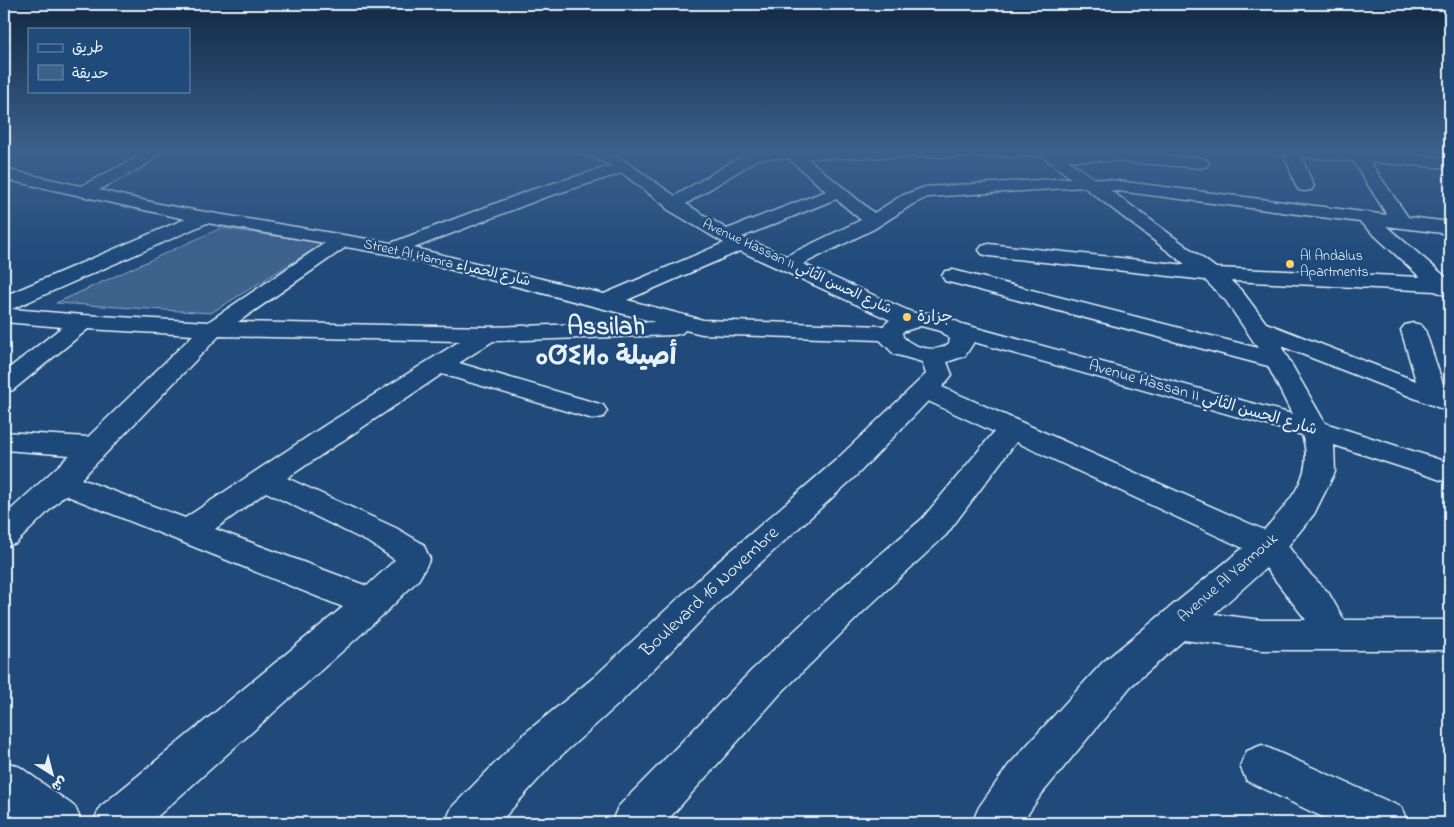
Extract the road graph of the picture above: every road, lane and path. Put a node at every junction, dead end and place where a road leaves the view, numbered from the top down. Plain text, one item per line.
1 (73, 190) edge
2 (88, 190) edge
3 (551, 190) edge
4 (657, 190) edge
5 (697, 190) edge
6 (834, 190) edge
7 (964, 190) edge
8 (1099, 190) edge
9 (1146, 190) edge
10 (1380, 190) edge
11 (83, 192) junction
12 (837, 193) junction
13 (673, 205) junction
14 (205, 217) junction
15 (1365, 217) junction
16 (873, 221) junction
17 (1401, 221) junction
18 (1450, 228) edge
19 (343, 240) junction
20 (734, 240) junction
21 (393, 249) junction
22 (989, 250) dead end
23 (787, 264) junction
24 (1211, 274) junction
25 (952, 276) dead end
26 (1447, 287) edge
27 (606, 301) junction
28 (4, 304) edge
29 (4, 314) edge
30 (83, 322) junction
31 (702, 327) junction
32 (900, 327) junction
33 (1258, 328) junction
34 (212, 329) junction
35 (954, 329) junction
36 (1413, 330) dead end
37 (487, 334) junction
38 (932, 356) junction
39 (1278, 361) junction
40 (440, 365) junction
41 (4, 384) edge
42 (926, 390) junction
43 (1442, 400) edge
44 (593, 411) dead end
45 (1010, 430) junction
46 (1314, 430) junction
47 (4, 442) edge
48 (95, 447) junction
49 (1450, 473) edge
50 (264, 479) junction
51 (60, 482) junction
52 (187, 532) junction
53 (4, 535) edge
54 (1269, 546) junction
55 (372, 603) junction
56 (1177, 624) junction
57 (1333, 634) junction
58 (1450, 635) edge
59 (1262, 766) dead end
60 (4, 782) edge
61 (59, 823) edge
62 (116, 823) edge
63 (468, 823) edge
64 (634, 823) edge
65 (995, 823) edge
66 (1385, 823) edge

1 - 11 street, Street Al Hamra شارع الحمراء
2 - 11 street
3 - 21 street
4 - 13 street, Avenue Hassan II شارع الحسن الثاني
5 - 13 street
6 - 12 street
7 - 16 street
8 - 24 street, Avenue Al Yarmouk
9 - 15 street
10 - 17 street
11 - 14 street, Street Al Hamra شارع الحمراء
12 - 16 street
12 - 20 street
13 - 20 street, Avenue Hassan II شارع الحسن الثاني
14 - 19 street, Street Al Hamra شارع الحمراء
14 - 28 street
15 - 17 street
15 - 26 street
16 - 23 street
17 - 18 street
19 - 21 street, Street Al Hamra شارع الحمراء
19 - 34 street
20 - 23 street, Avenue Hassan II شارع الحسن الثاني
20 - 27 street
21 - 27 street, Street Al Hamra شارع الحمراء
22 - 24 street
23 - 32 street, Avenue Hassan II شارع الحسن الثاني
24 - 26 street
24 - 33 street, Avenue Al Yarmouk
25 - 39 street
27 - 31 street, Street Al Hamra شارع الحمراء
29 - 30 street
30 - 34 street
30 - 41 street
31 - 32 street, Street Al Hamra شارع الحمراء
31 - 37 street
32 - 35 street, Avenue Hassan II شارع الحسن الثاني
32 - 38 street
33 - 39 street, Avenue Al Yarmouk
33 - 43 street
34 - 37 street
34 - 48 street
35 - 38 street
35 - 46 street, Avenue Hassan II شارع الحسن الثاني
36 - 43 street
37 - 40 street
38 - 42 street, Boulevard 16 Novembre
39 - 46 street, Avenue Al Yarmouk
40 - 44 street
40 - 50 street
42 - 45 street
42 - 63 street, Boulevard 16 Novembre
45 - 54 street
45 - 64 street
46 - 49 street, Avenue Hassan II شارع الحسن الثاني
46 - 54 street, Avenue Al Yarmouk
47 - 48 street
48 - 51 street
50 - 52 street
50 - 55 street
51 - 52 street
51 - 53 street
52 - 55 street
54 - 56 street, Avenue Al Yarmouk
54 - 57 street
55 - 62 street
56 - 57 street
56 - 65 street, Avenue Al Yarmouk
57 - 58 street
59 - 66 street
60 - 61 street

